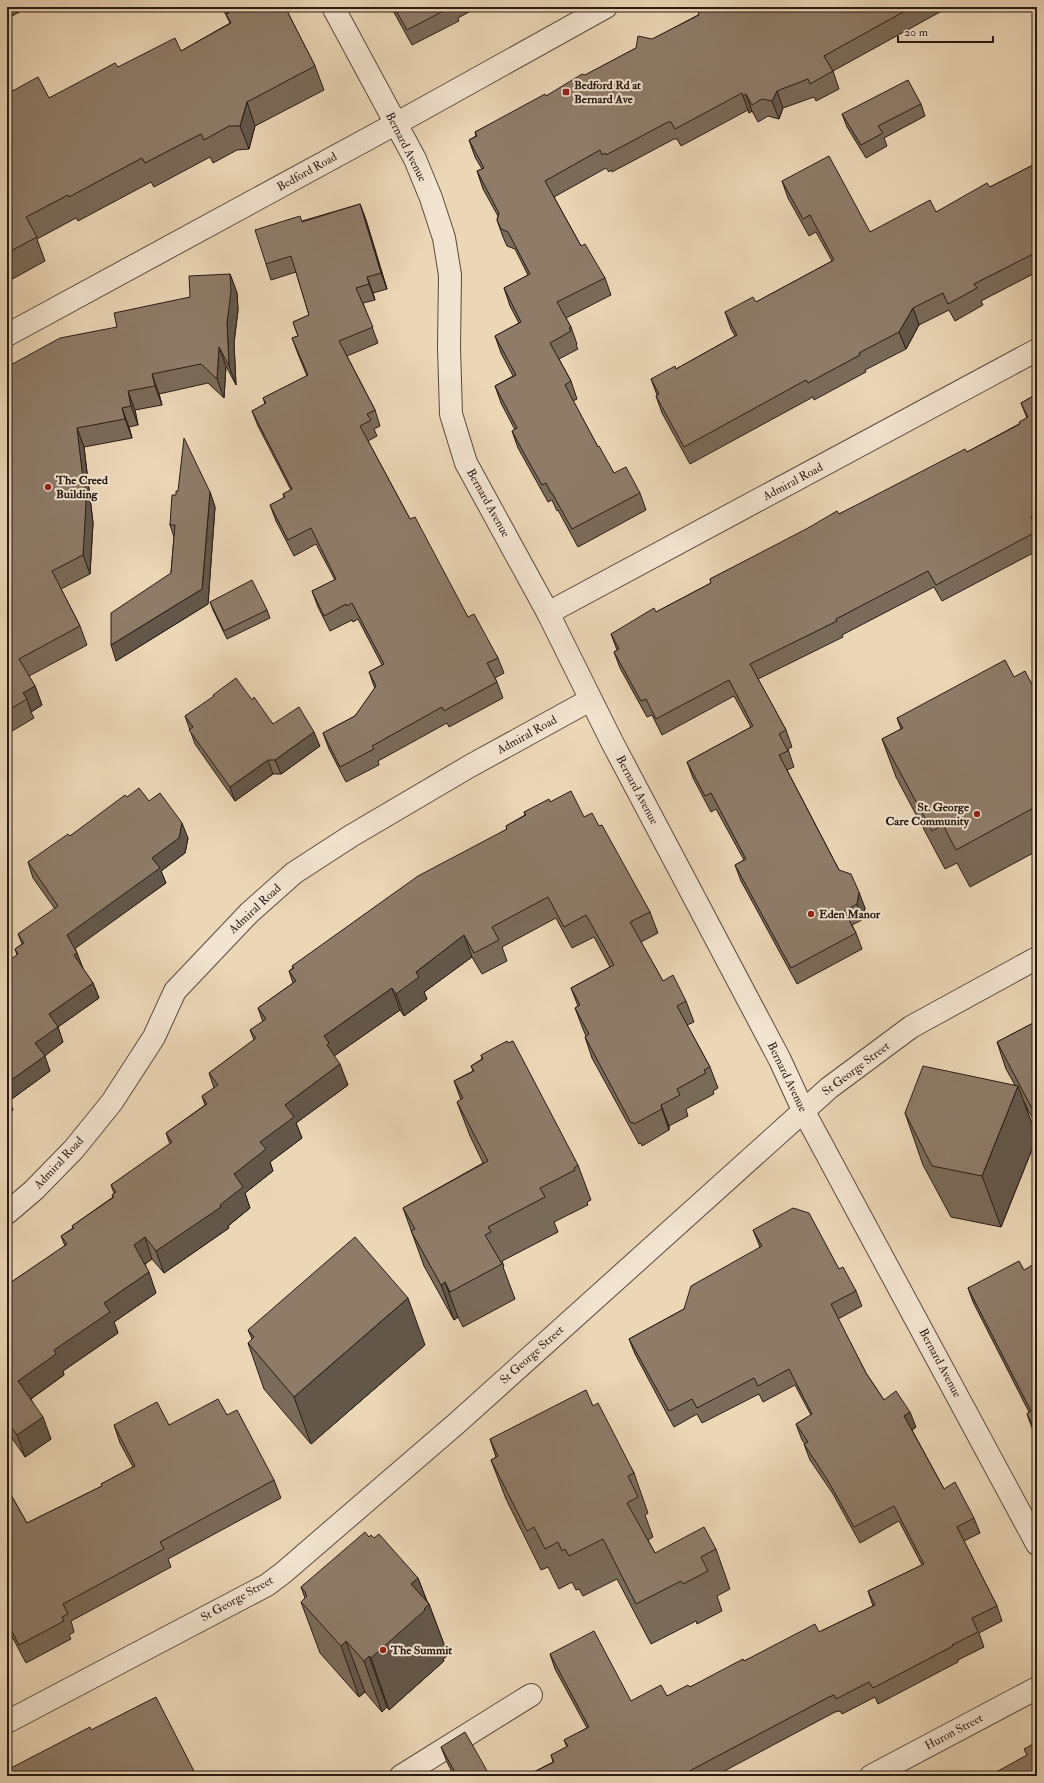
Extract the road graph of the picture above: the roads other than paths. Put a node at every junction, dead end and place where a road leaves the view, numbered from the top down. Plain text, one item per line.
1 (333, 7) edge
2 (606, 7) edge
3 (395, 124) junction
4 (7, 335) edge
5 (1037, 350) edge
6 (548, 613) junction
7 (590, 700) junction
8 (1037, 958) edge
9 (803, 1110) junction
10 (7, 1213) edge
11 (1037, 1544) edge
12 (1037, 1688) edge
13 (531, 1695) dead end
14 (7, 1722) edge
15 (400, 1776) edge
16 (871, 1776) edge

1 - 3 street, Bernard Avenue
2 - 3 street, Bedford Road
3 - 4 street, Bedford Road
3 - 6 street, Bernard Avenue
5 - 6 street, Admiral Road
6 - 7 street, Bernard Avenue
7 - 9 street, Bernard Avenue
7 - 10 street, Admiral Road
8 - 9 street, St George Street
9 - 11 street, Bernard Avenue
9 - 14 street, St George Street
12 - 16 street, Huron Street
13 - 15 street

